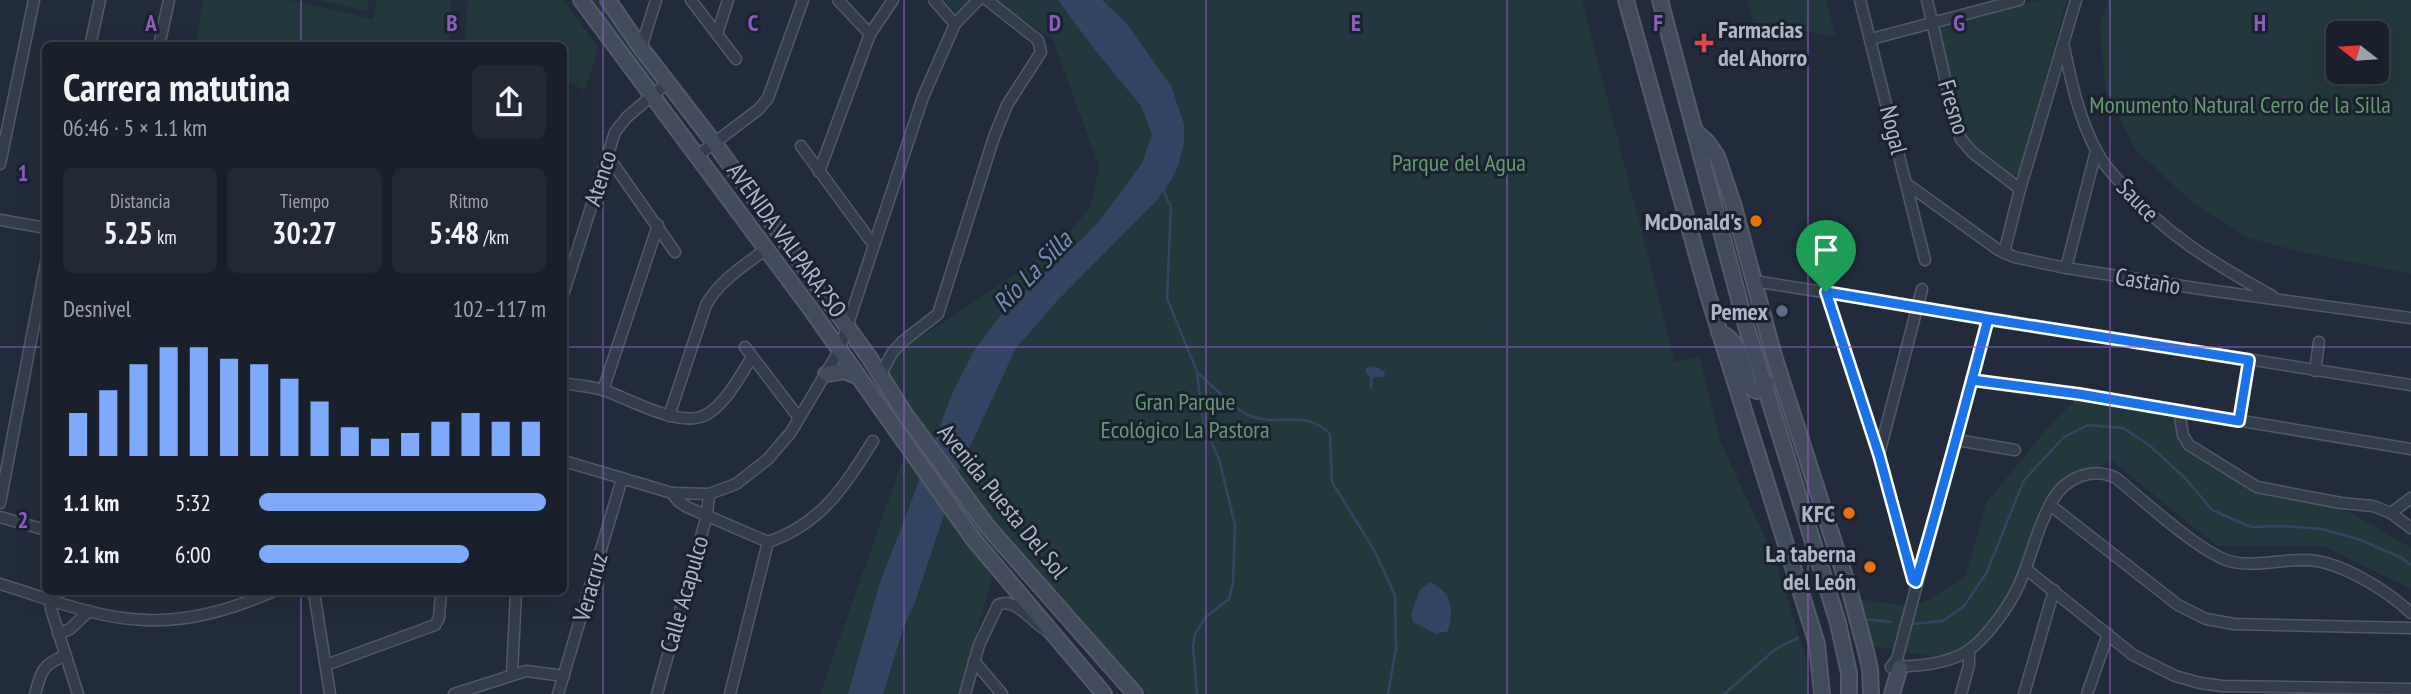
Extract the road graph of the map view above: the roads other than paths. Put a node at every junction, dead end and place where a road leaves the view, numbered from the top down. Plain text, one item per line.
1 (34, 0) edge
2 (100, 0) edge
3 (169, 0) edge
4 (581, 0) edge
5 (608, 0) edge
6 (656, 0) edge
7 (691, 0) edge
8 (728, 0) edge
9 (803, 0) edge
10 (838, 0) edge
11 (893, 0) edge
12 (933, 0) edge
13 (978, 0) edge
14 (987, 0) edge
15 (1626, 0) edge
16 (1660, 0) edge
17 (1860, 0) edge
18 (1927, 0) edge
19 (2019, 0) edge
20 (2076, 0) edge
21 (1990, 4) edge
22 (1933, 22) junction
23 (955, 24) junction
24 (717, 34) junction
25 (870, 34) junction
26 (1871, 39) junction
27 (91, 42) edge
28 (160, 42) edge
29 (2064, 47) junction
30 (641, 48) junction
31 (736, 59) dead end
32 (667, 83) junction
33 (652, 95) junction
34 (1696, 132) junction
35 (715, 144) junction
36 (801, 146) dead end
37 (2096, 151) junction
38 (607, 155) junction
39 (697, 156) junction
40 (0, 164) edge
41 (819, 172) junction
42 (1907, 184) junction
43 (2021, 189) junction
44 (0, 220) edge
45 (658, 225) junction
46 (42, 227) edge
47 (873, 244) junction
48 (766, 248) junction
49 (675, 252) dead end
50 (2004, 253) junction
51 (1925, 260) dead end
52 (2066, 268) junction
53 (1754, 281) junction
54 (567, 282) edge
55 (42, 283) edge
56 (1922, 289) dead end
57 (1826, 292) junction
58 (1758, 297) junction
59 (2279, 300) junction
60 (1918, 307) junction
61 (2411, 318) edge
62 (1988, 319) junction
63 (847, 328) junction
64 (1719, 332) junction
65 (2319, 342) dead end
66 (745, 347) dead end
67 (839, 351) junction
68 (752, 357) junction
69 (2249, 360) junction
70 (2315, 371) junction
71 (826, 374) junction
72 (881, 374) junction
73 (857, 376) junction
74 (1972, 380) junction
75 (567, 384) edge
76 (2411, 385) edge
77 (1764, 388) junction
78 (603, 390) junction
79 (2179, 411) junction
80 (670, 415) junction
81 (799, 418) junction
82 (2239, 421) junction
83 (1957, 440) junction
84 (873, 441) dead end
85 (2411, 449) edge
86 (2015, 450) dead end
87 (1879, 455) junction
88 (567, 462) edge
89 (622, 479) junction
90 (672, 493) junction
91 (709, 494) junction
92 (2411, 498) edge
93 (0, 503) edge
94 (2050, 505) junction
95 (2391, 513) junction
96 (707, 515) junction
97 (0, 517) edge
98 (2411, 528) edge
99 (42, 529) edge
100 (768, 542) junction
101 (1840, 558) junction
102 (2026, 569) junction
103 (1916, 582) junction
104 (0, 584) edge
105 (2054, 590) junction
106 (1828, 592) junction
107 (42, 593) edge
108 (49, 595) edge
109 (264, 595) edge
110 (314, 595) edge
111 (441, 595) edge
112 (516, 595) edge
113 (89, 611) junction
114 (2411, 613) edge
115 (2411, 628) edge
116 (58, 634) junction
117 (1053, 634) junction
118 (2108, 634) junction
119 (1969, 650) junction
120 (64, 656) junction
121 (974, 661) junction
122 (1896, 664) junction
123 (326, 665) junction
124 (512, 674) junction
125 (564, 676) junction
126 (2411, 689) edge
127 (1880, 690) edge
128 (2272, 690) edge
129 (77, 692) edge
130 (35, 694) edge
131 (90, 694) edge
132 (330, 694) edge
133 (454, 694) edge
134 (558, 694) edge
135 (656, 694) edge
136 (730, 694) edge
137 (965, 694) edge
138 (1002, 694) edge
139 (1104, 694) edge
140 (1135, 694) edge
141 (1822, 694) edge
142 (1849, 694) edge
143 (1961, 694) edge
144 (2024, 694) edge
145 (2087, 694) edge

1 - 40 street
2 - 27 street
3 - 28 street
4 - 33 main road, AVENIDA VALPARA?SO
5 - 30 main road, AVENIDA VALPARA?SO
6 - 30 street
7 - 24 street
8 - 24 street
9 - 35 street
10 - 25 street
11 - 25 street
12 - 23 street
13 - 23 street
14 - 72 street
15 - 64 main road
16 - 34 main road
17 - 26 street, Nogal
18 - 22 street, Fresno
19 - 21 street
20 - 29 street
21 - 22 street
22 - 26 street
22 - 43 street, Fresno
23 - 47 street
24 - 31 street
25 - 41 street
26 - 42 street, Nogal
29 - 37 street, Sauce
29 - 43 street
30 - 32 main road, AVENIDA VALPARA?SO
32 - 33 street, Atenco
32 - 35 main road, AVENIDA VALPARA?SO
33 - 38 street, Atenco
33 - 39 main road, AVENIDA VALPARA?SO
34 - 53 main road
34 - 77 main road
35 - 39 street
35 - 63 main road, AVENIDA VALPARA?SO
36 - 41 street
37 - 52 street
37 - 59 street, Sauce
38 - 45 street
38 - 54 street, Atenco
39 - 48 main road, AVENIDA VALPARA?SO
41 - 47 street
42 - 50 street, Castaño
42 - 51 street, Nogal
43 - 50 street
44 - 46 street
45 - 49 street
45 - 78 street
47 - 63 street
48 - 67 main road, AVENIDA VALPARA?SO
48 - 80 street
50 - 52 street, Castaño
52 - 59 street, Castaño
53 - 57 street
53 - 58 main road
55 - 93 street
56 - 60 street
57 - 60 street
57 - 87 street
58 - 77 main road
58 - 101 main road
59 - 61 street, Castaño
60 - 62 street
60 - 87 street
62 - 69 street
62 - 74 street
63 - 67 street
63 - 72 main road, Avenida Puesta Del Sol
64 - 77 main road
64 - 141 main road
65 - 70 street
66 - 68 street
67 - 71 street
67 - 73 main road, Avenida Puesta Del Sol
68 - 80 street
68 - 81 street
69 - 70 street
69 - 82 street
70 - 76 street
71 - 73 main road
71 - 81 street
72 - 140 main road, Avenida Puesta Del Sol
73 - 117 main road, Avenida Puesta Del Sol
74 - 79 street
74 - 83 street
75 - 78 street
77 - 106 main road
78 - 80 street
79 - 82 street
79 - 95 street
81 - 91 street
82 - 85 street
83 - 86 street
83 - 103 street
84 - 100 street
87 - 103 street
88 - 89 street
89 - 90 street
89 - 125 street, Veracruz
90 - 91 street
90 - 96 street
91 - 96 street, Calle Acapulco
92 - 95 street
94 - 102 street
94 - 114 street
94 - 115 street
95 - 98 street
96 - 100 street
96 - 135 street, Calle Acapulco
97 - 99 street
100 - 136 street
101 - 106 main road
101 - 127 main road
102 - 105 street
102 - 119 street
103 - 122 street
104 - 107 street
105 - 118 street
105 - 144 street
106 - 142 main road
108 - 113 street
108 - 116 street
109 - 113 street
110 - 123 street
111 - 123 street
112 - 124 street
113 - 116 street
116 - 120 street
117 - 121 street
117 - 139 main road, Avenida Puesta Del Sol
118 - 128 street
118 - 145 street
119 - 122 street
119 - 143 street
120 - 129 street
120 - 130 street
121 - 137 street
121 - 138 street
122 - 127 main road
123 - 132 street
124 - 125 street
124 - 133 street
125 - 134 street, Veracruz
126 - 128 street
129 - 131 street

